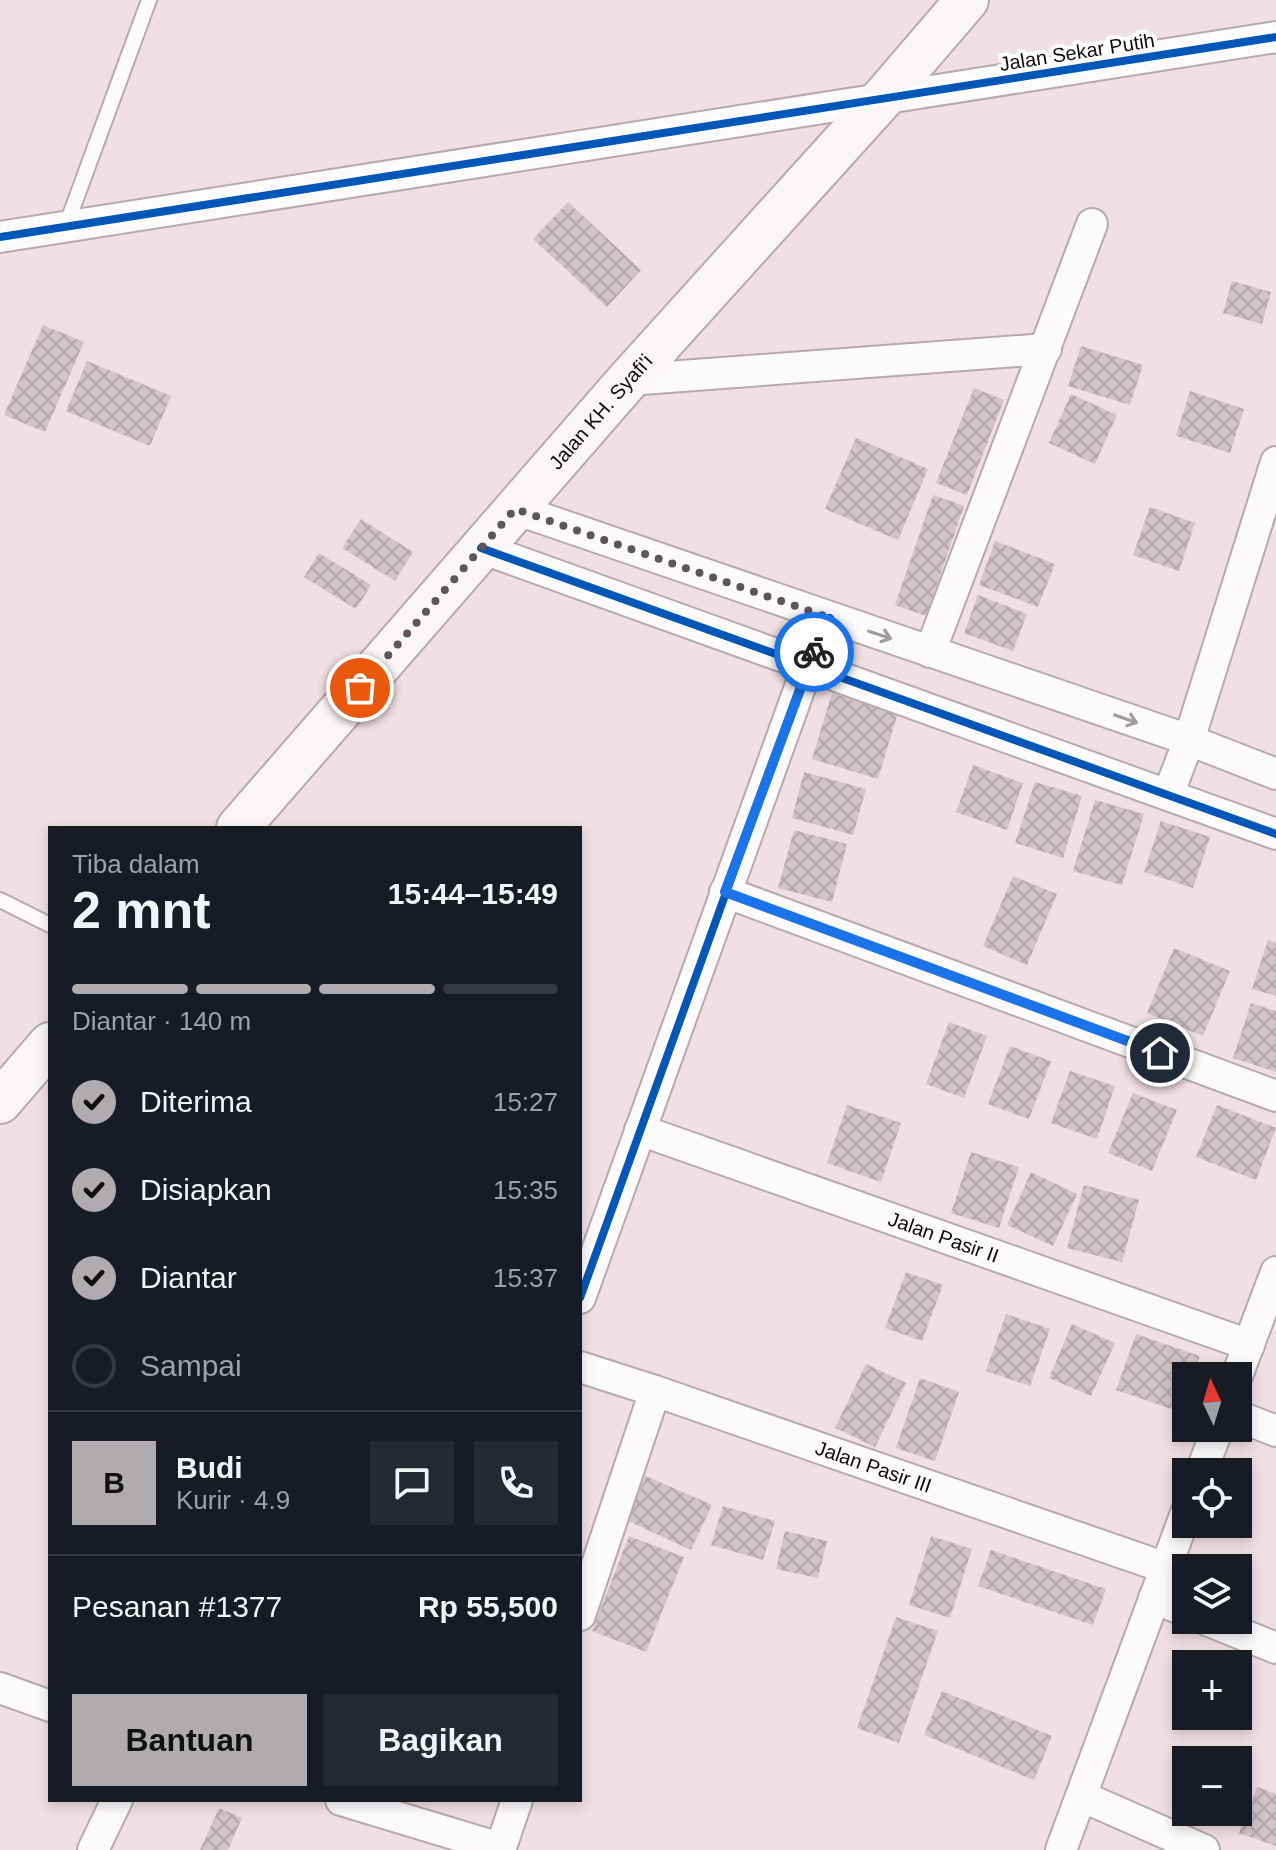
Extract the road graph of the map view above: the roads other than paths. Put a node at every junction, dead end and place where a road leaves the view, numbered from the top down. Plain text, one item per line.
1 (149, 0) edge
2 (967, 0) edge
3 (1276, 37) edge
4 (882, 99) junction
5 (1092, 224) dead end
6 (65, 226) junction
7 (0, 237) edge
8 (1046, 349) junction
9 (628, 380) junction
10 (1276, 462) edge
11 (515, 509) junction
12 (481, 548) junction
13 (830, 618) junction
14 (930, 652) junction
15 (808, 665) junction
16 (1189, 740) junction
17 (1276, 774) edge
18 (1168, 795) junction
19 (240, 826) edge
20 (1276, 834) edge
21 (725, 892) junction
22 (0, 900) edge
23 (48, 924) edge
24 (48, 1046) edge
25 (1276, 1096) edge
26 (0, 1102) edge
27 (640, 1130) junction
28 (1276, 1272) edge
29 (582, 1292) edge
30 (1249, 1345) junction
31 (1242, 1362) edge
32 (582, 1368) edge
33 (655, 1391) junction
34 (1252, 1422) edge
35 (1276, 1431) edge
36 (1177, 1538) edge
37 (1166, 1568) junction
38 (1154, 1598) junction
39 (1172, 1605) edge
40 (582, 1609) edge
41 (1242, 1634) edge
42 (1276, 1648) edge
43 (0, 1688) edge
44 (48, 1705) edge
45 (1081, 1796) junction
46 (116, 1802) edge
47 (347, 1802) edge
48 (516, 1802) edge
49 (500, 1849) edge
50 (93, 1850) edge
51 (1061, 1850) edge
52 (1204, 1850) edge

1 - 6 lane
2 - 4 main road, Jalan KH. Syafi'i
3 - 4 street, Jalan Sekar Putih
4 - 6 street, Jalan Sekar Putih
4 - 9 main road, Jalan KH. Syafi'i
5 - 8 street
6 - 7 street, Jalan Sekar Putih
8 - 9 street
8 - 14 street
9 - 11 main road, Jalan KH. Syafi'i
10 - 16 street
11 - 12 main road, Jalan KH. Syafi'i
11 - 13 street
12 - 15 street
12 - 19 main road, Jalan KH. Syafi'i
13 -> 14 street
13 - 15 street
14 -> 16 street
15 - 18 street
15 - 21 street
16 - 17 street
16 - 18 street
18 - 20 street
21 - 25 street
21 - 27 street
22 - 23 lane
24 - 26 main road
27 - 29 street
27 - 30 street, Jalan Pasir II
28 - 30 street
30 - 31 street
32 - 33 street, Jalan Pasir III
33 - 37 street, Jalan Pasir III
33 - 40 street
34 - 35 street
36 - 37 street
37 - 38 street
38 - 39 street
38 - 45 street
41 - 42 street
43 - 44 street
45 - 51 street
45 - 52 street
46 - 50 street
47 - 49 street
48 - 49 street

